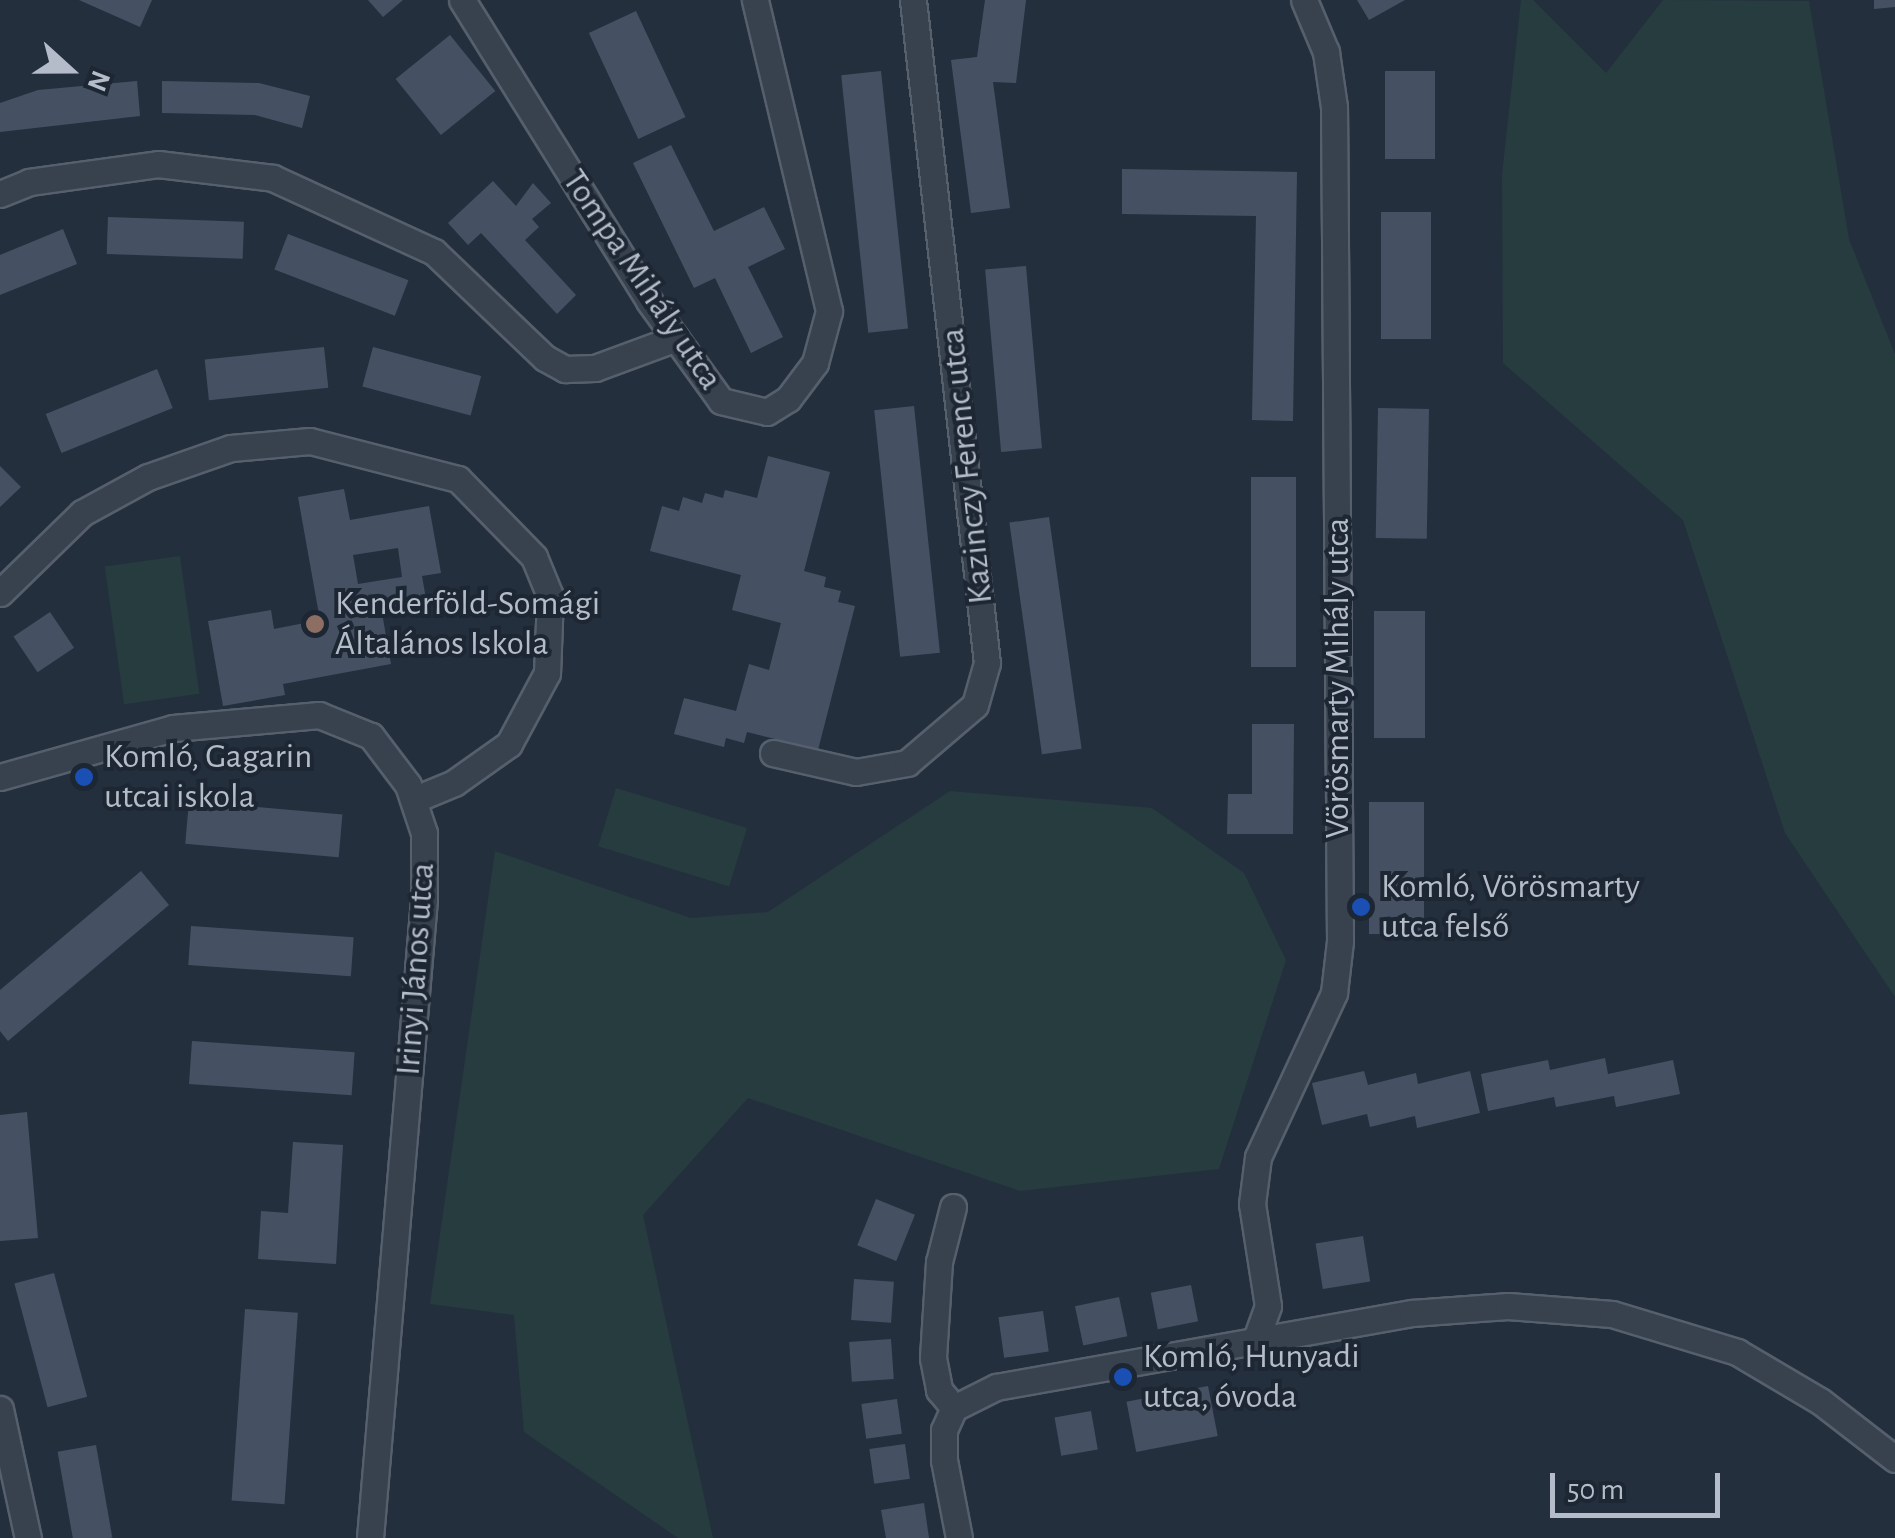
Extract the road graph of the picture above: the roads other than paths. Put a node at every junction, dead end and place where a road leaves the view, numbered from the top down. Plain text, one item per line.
1 (462, 0) edge
2 (755, 0) edge
3 (914, 0) edge
4 (1304, 0) edge
5 (0, 194) edge
6 (676, 338) junction
7 (0, 594) edge
8 (773, 754) dead end
9 (0, 777) edge
10 (414, 800) junction
11 (953, 1208) dead end
12 (1256, 1339) junction
13 (954, 1408) junction
14 (0, 1409) edge
15 (1895, 1460) edge
16 (28, 1538) edge
17 (370, 1538) edge
18 (960, 1538) edge

1 - 6 street, Tompa Mihály utca
2 - 6 street, Tompa Mihály utca
3 - 8 street, Kazinczy Ferenc utca
4 - 12 street, Vörösmarty Mihály utca
5 - 6 street
7 - 10 street
9 - 10 street, Irinyi János utca
10 - 17 street, Irinyi János utca
11 - 13 street
12 - 13 street
12 - 15 street
13 - 18 street
14 - 16 street

